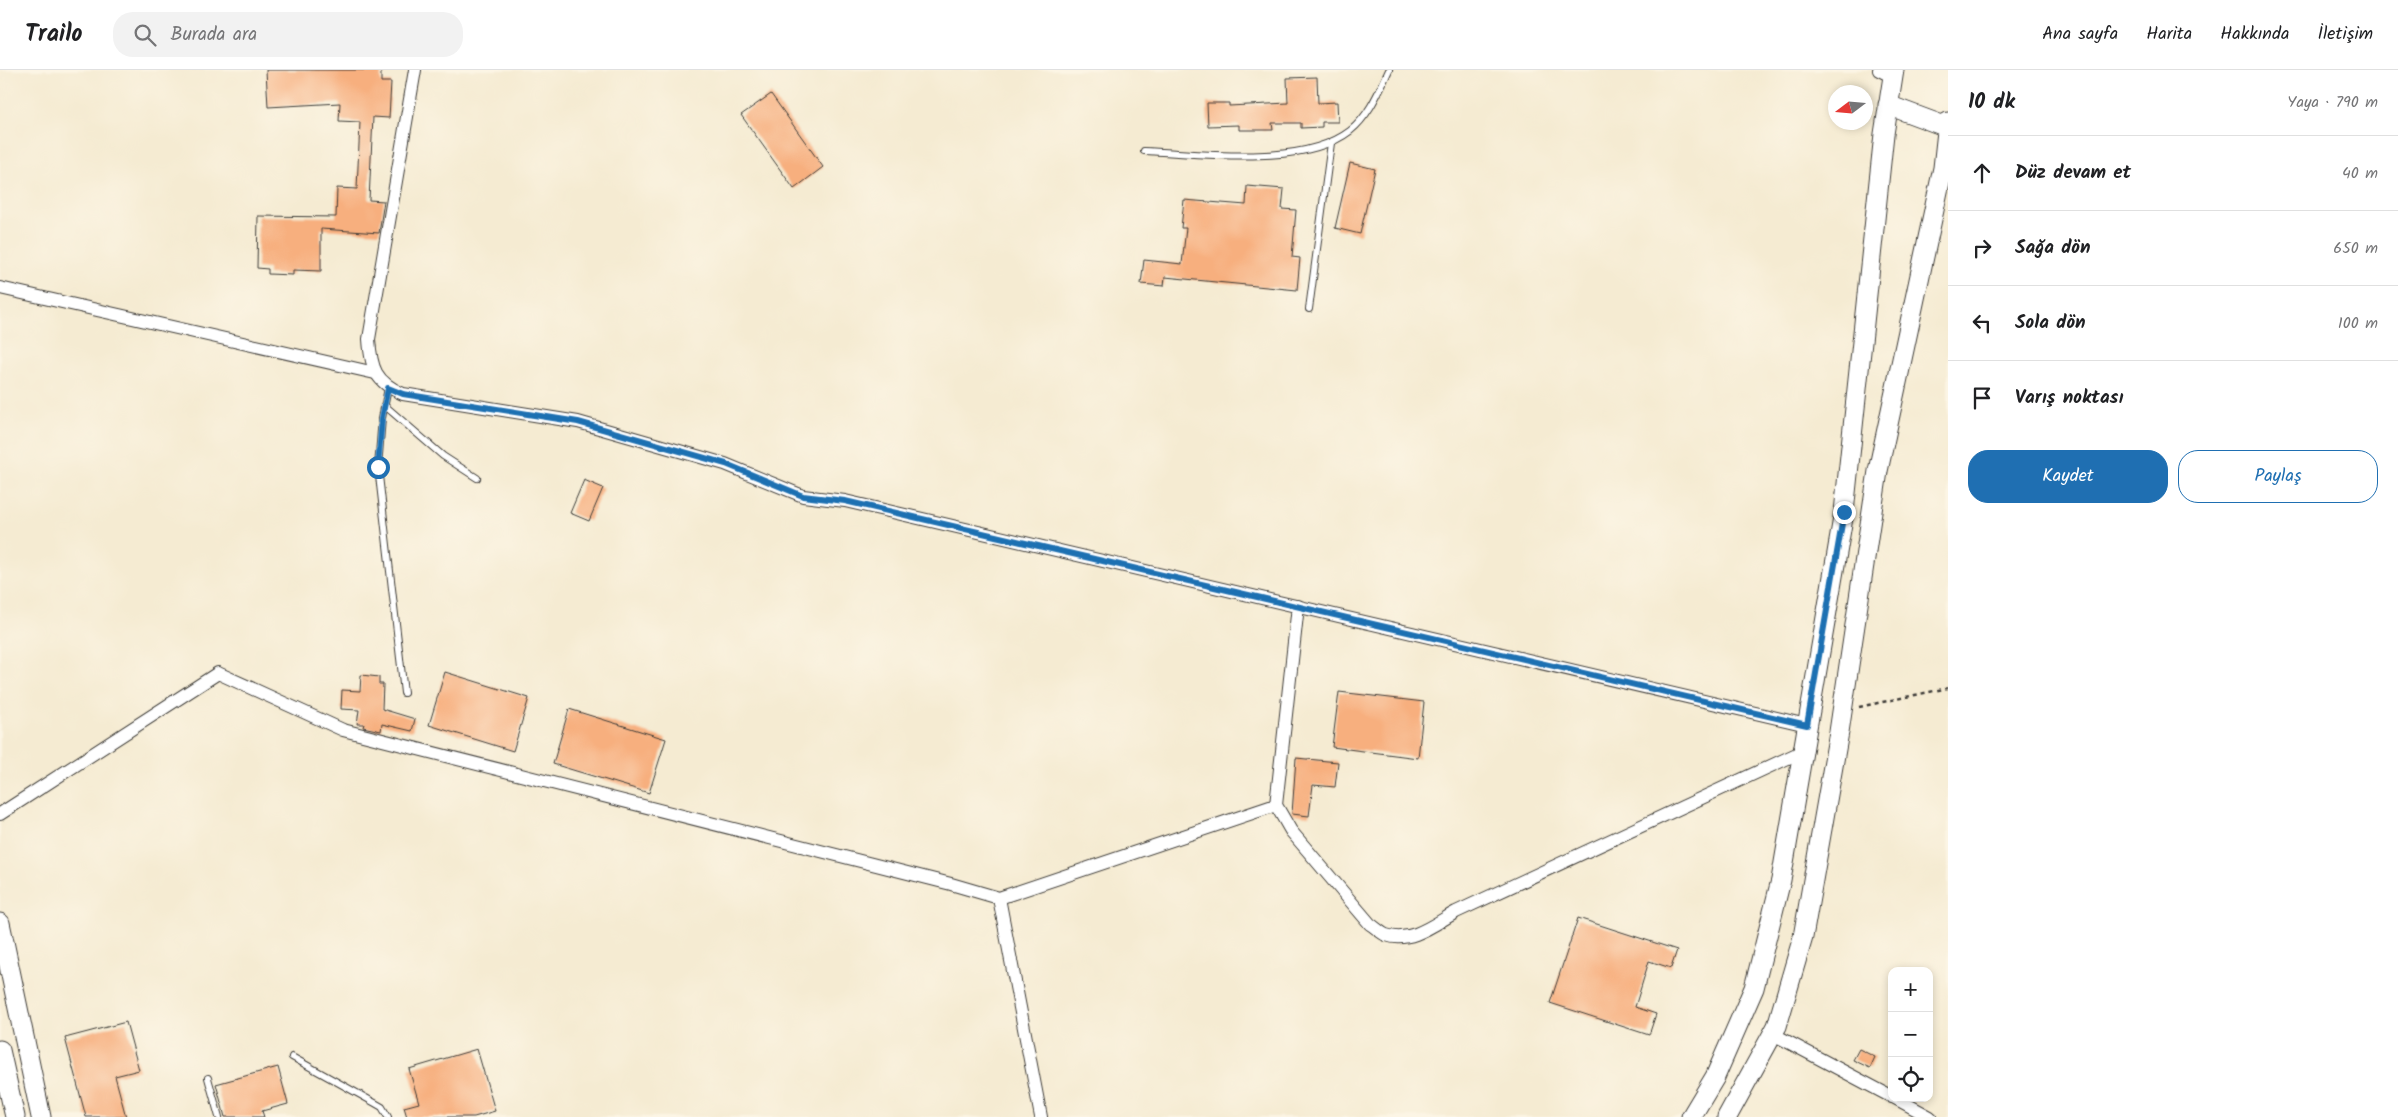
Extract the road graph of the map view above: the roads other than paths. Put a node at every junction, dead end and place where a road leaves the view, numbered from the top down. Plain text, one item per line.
1 (415, 70) edge
2 (1389, 70) edge
3 (1888, 72) edge
4 (1888, 105) junction
5 (1948, 122) edge
6 (1947, 127) edge
7 (1331, 143) junction
8 (1144, 151) dead end
9 (0, 288) edge
10 (1308, 309) dead end
11 (375, 373) junction
12 (388, 388) junction
13 (384, 405) junction
14 (477, 478) dead end
15 (1298, 606) junction
16 (404, 694) dead end
17 (1807, 725) junction
18 (1803, 752) junction
19 (1276, 805) junction
20 (0, 814) edge
21 (999, 898) junction
22 (0, 923) edge
23 (1773, 1034) junction
24 (0, 1050) edge
25 (292, 1057) dead end
26 (208, 1078) dead end
27 (1888, 1094) edge
28 (1902, 1102) edge
29 (15, 1117) edge
30 (41, 1117) edge
31 (219, 1117) edge
32 (388, 1117) edge
33 (1041, 1117) edge
34 (1691, 1117) edge
35 (1727, 1117) edge
36 (1930, 1117) edge

1 - 11 street
2 - 7 lane
3 - 4 main road
4 - 6 main road
4 - 17 main road
5 - 6 main road
6 - 23 main road
7 - 8 lane
7 - 10 lane
9 - 11 street
11 - 12 street
12 - 13 lane
12 - 15 street
13 - 14 lane
13 - 16 lane
15 - 17 street
15 - 19 street
17 - 18 main road
18 - 19 street
18 - 34 main road
19 - 21 street
20 - 21 street
21 - 33 street
22 - 30 main road
23 - 27 street
23 - 35 main road
24 - 29 main road
25 - 32 lane
26 - 31 lane
28 - 36 street

